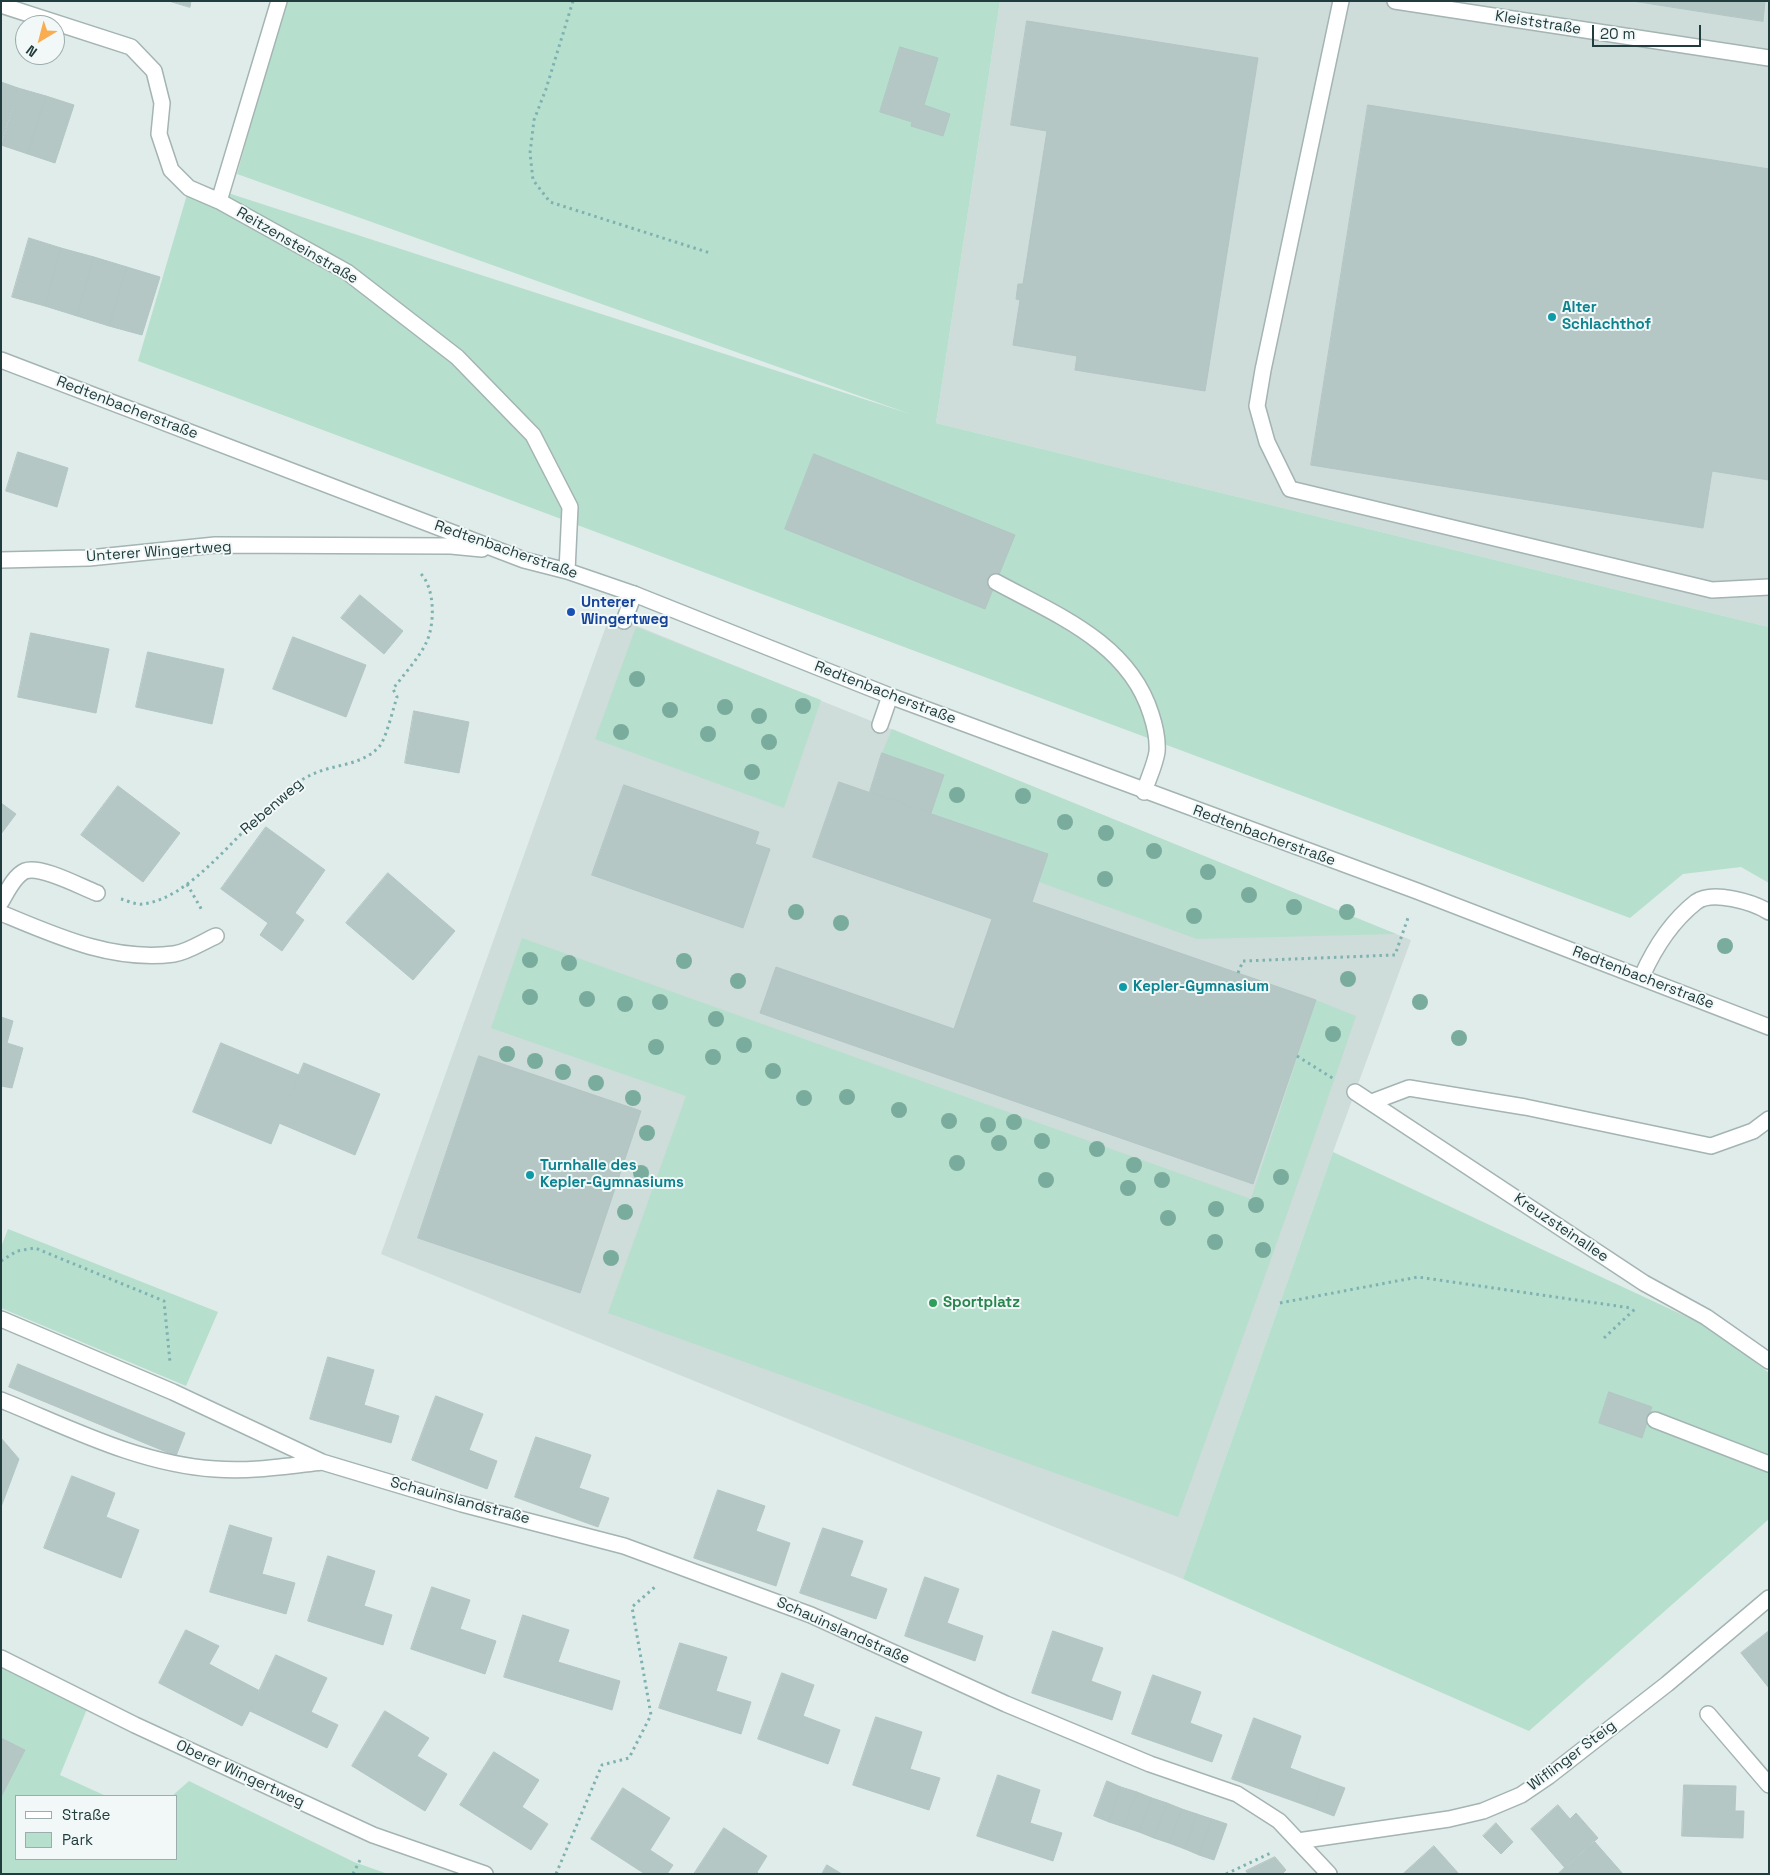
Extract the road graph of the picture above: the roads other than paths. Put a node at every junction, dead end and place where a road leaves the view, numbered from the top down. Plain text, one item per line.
1 (279, 1) edge
2 (1341, 1) edge
3 (1395, 1) edge
4 (1, 5) edge
5 (1769, 58) edge
6 (219, 201) junction
7 (1, 360) edge
8 (1, 560) edge
9 (524, 560) junction
10 (567, 571) junction
11 (996, 582) dead end
12 (1769, 587) edge
13 (634, 594) junction
14 (624, 620) dead end
15 (890, 696) junction
16 (880, 725) dead end
17 (1144, 792) junction
18 (97, 893) road end
19 (1, 902) edge
20 (1769, 912) edge
21 (1, 913) edge
22 (216, 936) road end
23 (1642, 976) junction
24 (1769, 1026) edge
25 (1355, 1092) road end
26 (1372, 1102) junction
27 (1769, 1119) edge
28 (1, 1319) edge
29 (1769, 1361) edge
30 (1, 1400) edge
31 (1655, 1420) dead end
32 (322, 1462) junction
33 (1769, 1464) edge
34 (1769, 1598) edge
35 (1, 1658) edge
36 (1708, 1714) dead end
37 (1769, 1785) edge
38 (1298, 1841) junction
39 (485, 1874) edge
40 (1329, 1874) edge

1 - 6 street
2 - 12 street
3 - 5 street, Kleiststraße
4 - 6 street, Reitzensteinstraße
6 - 10 street, Reitzensteinstraße
7 - 9 street, Redtenbacherstraße
8 - 9 street, Unterer Wingertweg
9 - 10 street, Redtenbacherstraße
10 - 13 street, Redtenbacherstraße
11 - 17 street
13 - 14 street
13 - 15 street, Redtenbacherstraße
15 - 16 street
15 - 17 street, Redtenbacherstraße
17 - 23 street, Redtenbacherstraße
18 - 19 street
20 - 23 street
21 - 22 street
23 - 24 street, Redtenbacherstraße
25 - 26 street, Kreuzsteinallee
26 - 27 street
26 - 29 street, Kreuzsteinallee
28 - 32 street, Schauinslandstraße
30 - 32 street, Schauinslandstraße
31 - 33 street
32 - 38 street, Schauinslandstraße
34 - 38 street, Wiflinger Steig
35 - 39 street, Oberer Wingertweg
36 - 37 street
38 - 40 street, Schauinslandstraße

